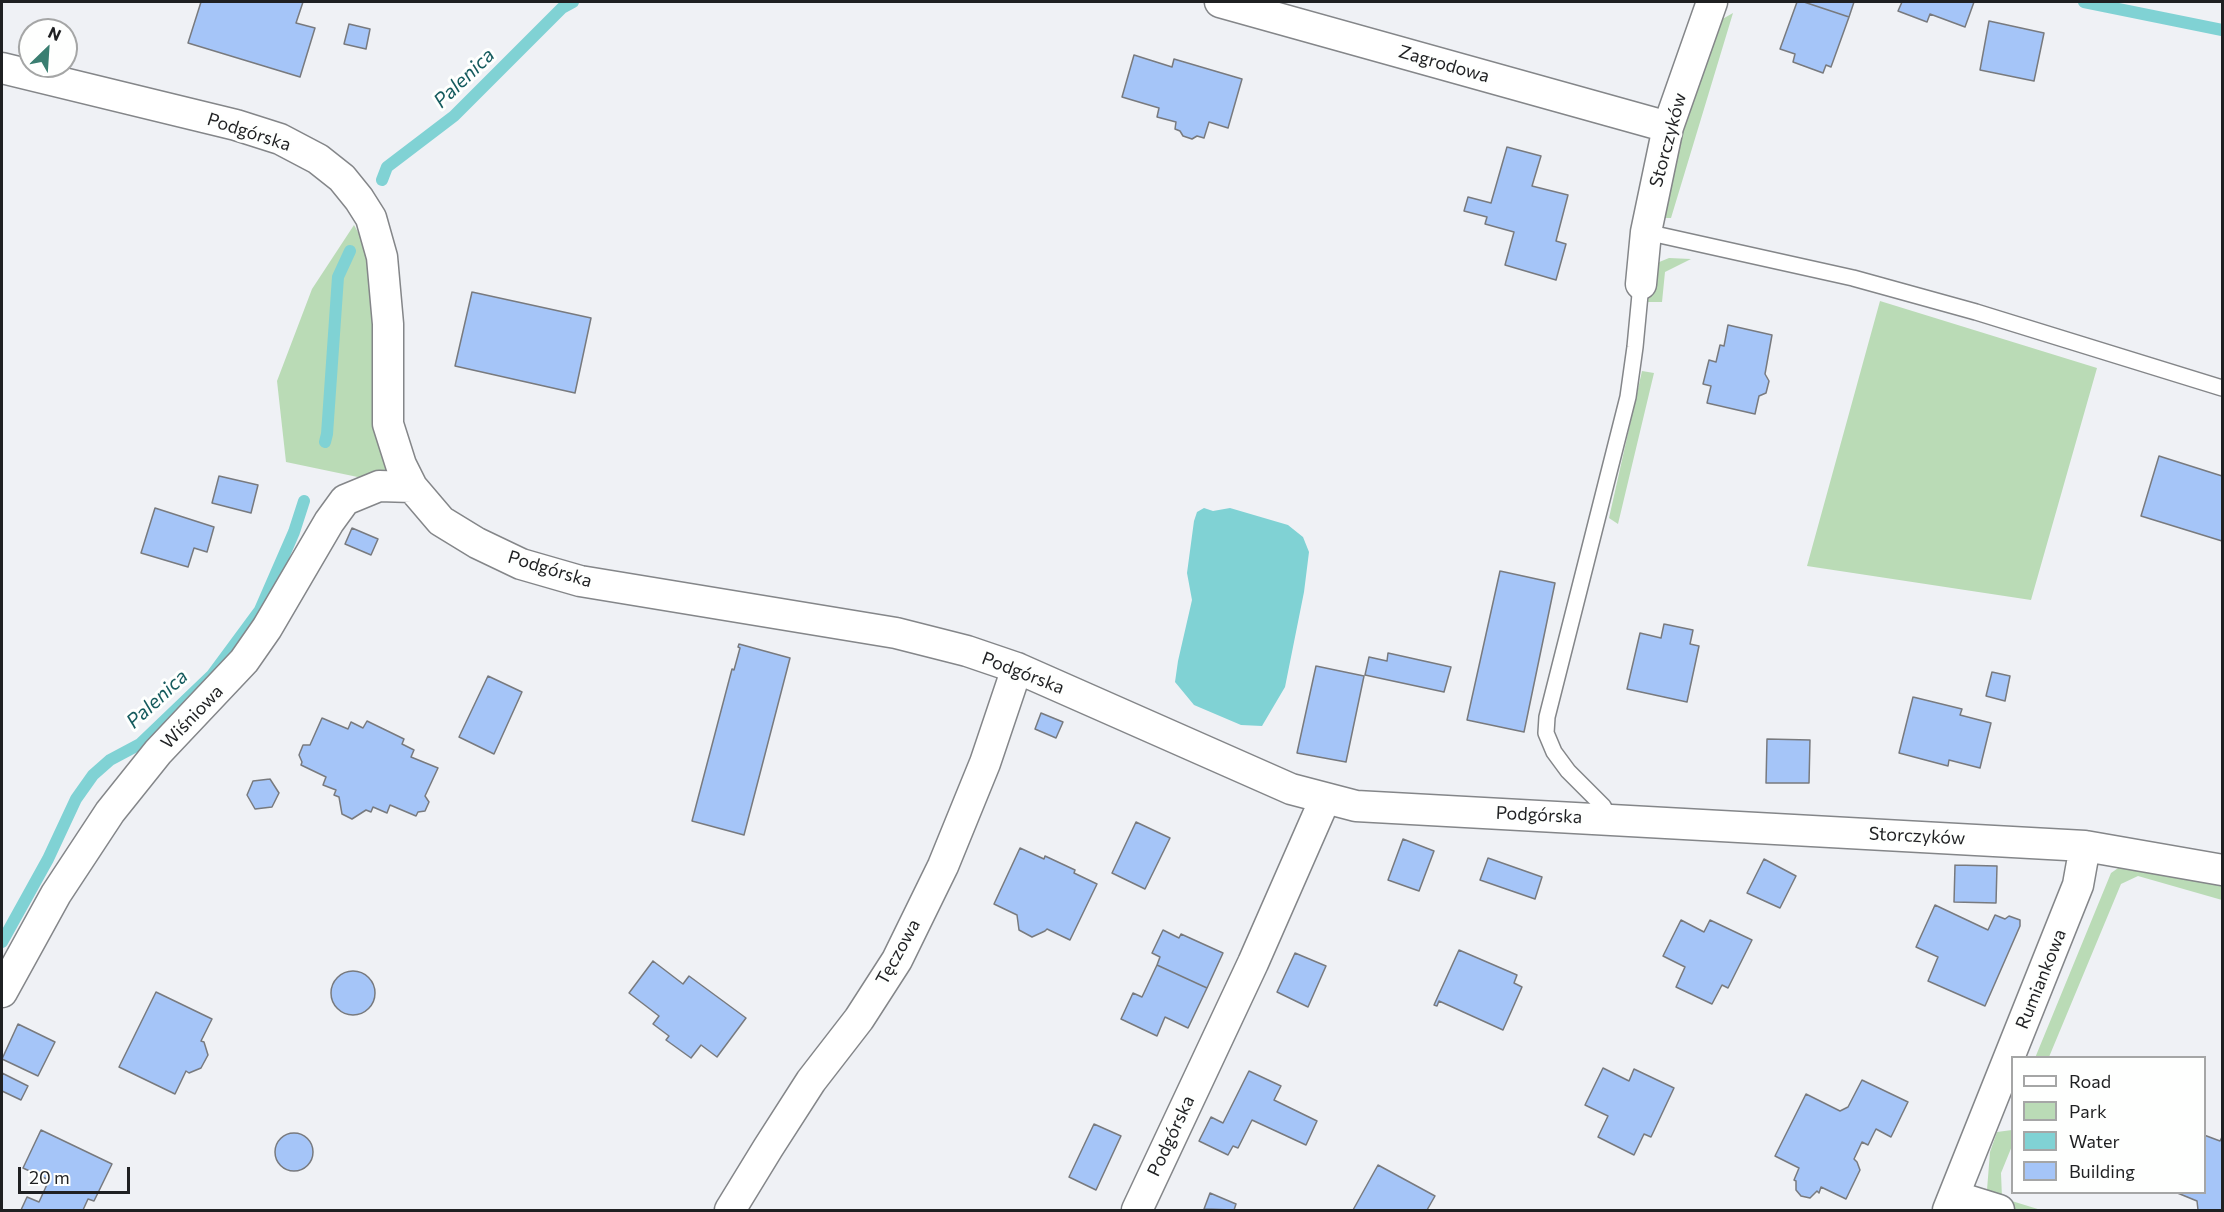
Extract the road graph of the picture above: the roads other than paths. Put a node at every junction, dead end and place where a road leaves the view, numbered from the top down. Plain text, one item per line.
1 (1220, 2) edge
2 (1712, 2) edge
3 (2, 68) edge
4 (1668, 128) junction
5 (1646, 232) junction
6 (1641, 284) joint
7 (2223, 388) edge
8 (412, 487) junction
9 (1017, 668) junction
10 (1325, 799) junction
11 (1610, 819) junction
12 (2085, 846) junction
13 (2223, 870) edge
14 (2, 992) edge
15 (1951, 1203) edge
16 (730, 1210) edge
17 (1137, 1210) edge
18 (1999, 1210) edge

1 - 4 street, Zagrodowa
2 - 4 street, Storczyków
3 - 8 street, Podgórska
4 - 5 street, Storczyków
5 - 6 street, Storczyków
5 - 7 lane
6 - 11 lane
8 - 9 street, Podgórska
8 - 14 street, Wiśniowa
9 - 10 street, Podgórska
9 - 16 street, Tęczowa
10 - 11 street, Podgórska
10 - 17 street, Podgórska
11 - 12 street, Storczyków
12 - 13 street, Storczyków
12 - 15 street, Rumiankowa
15 - 18 street

